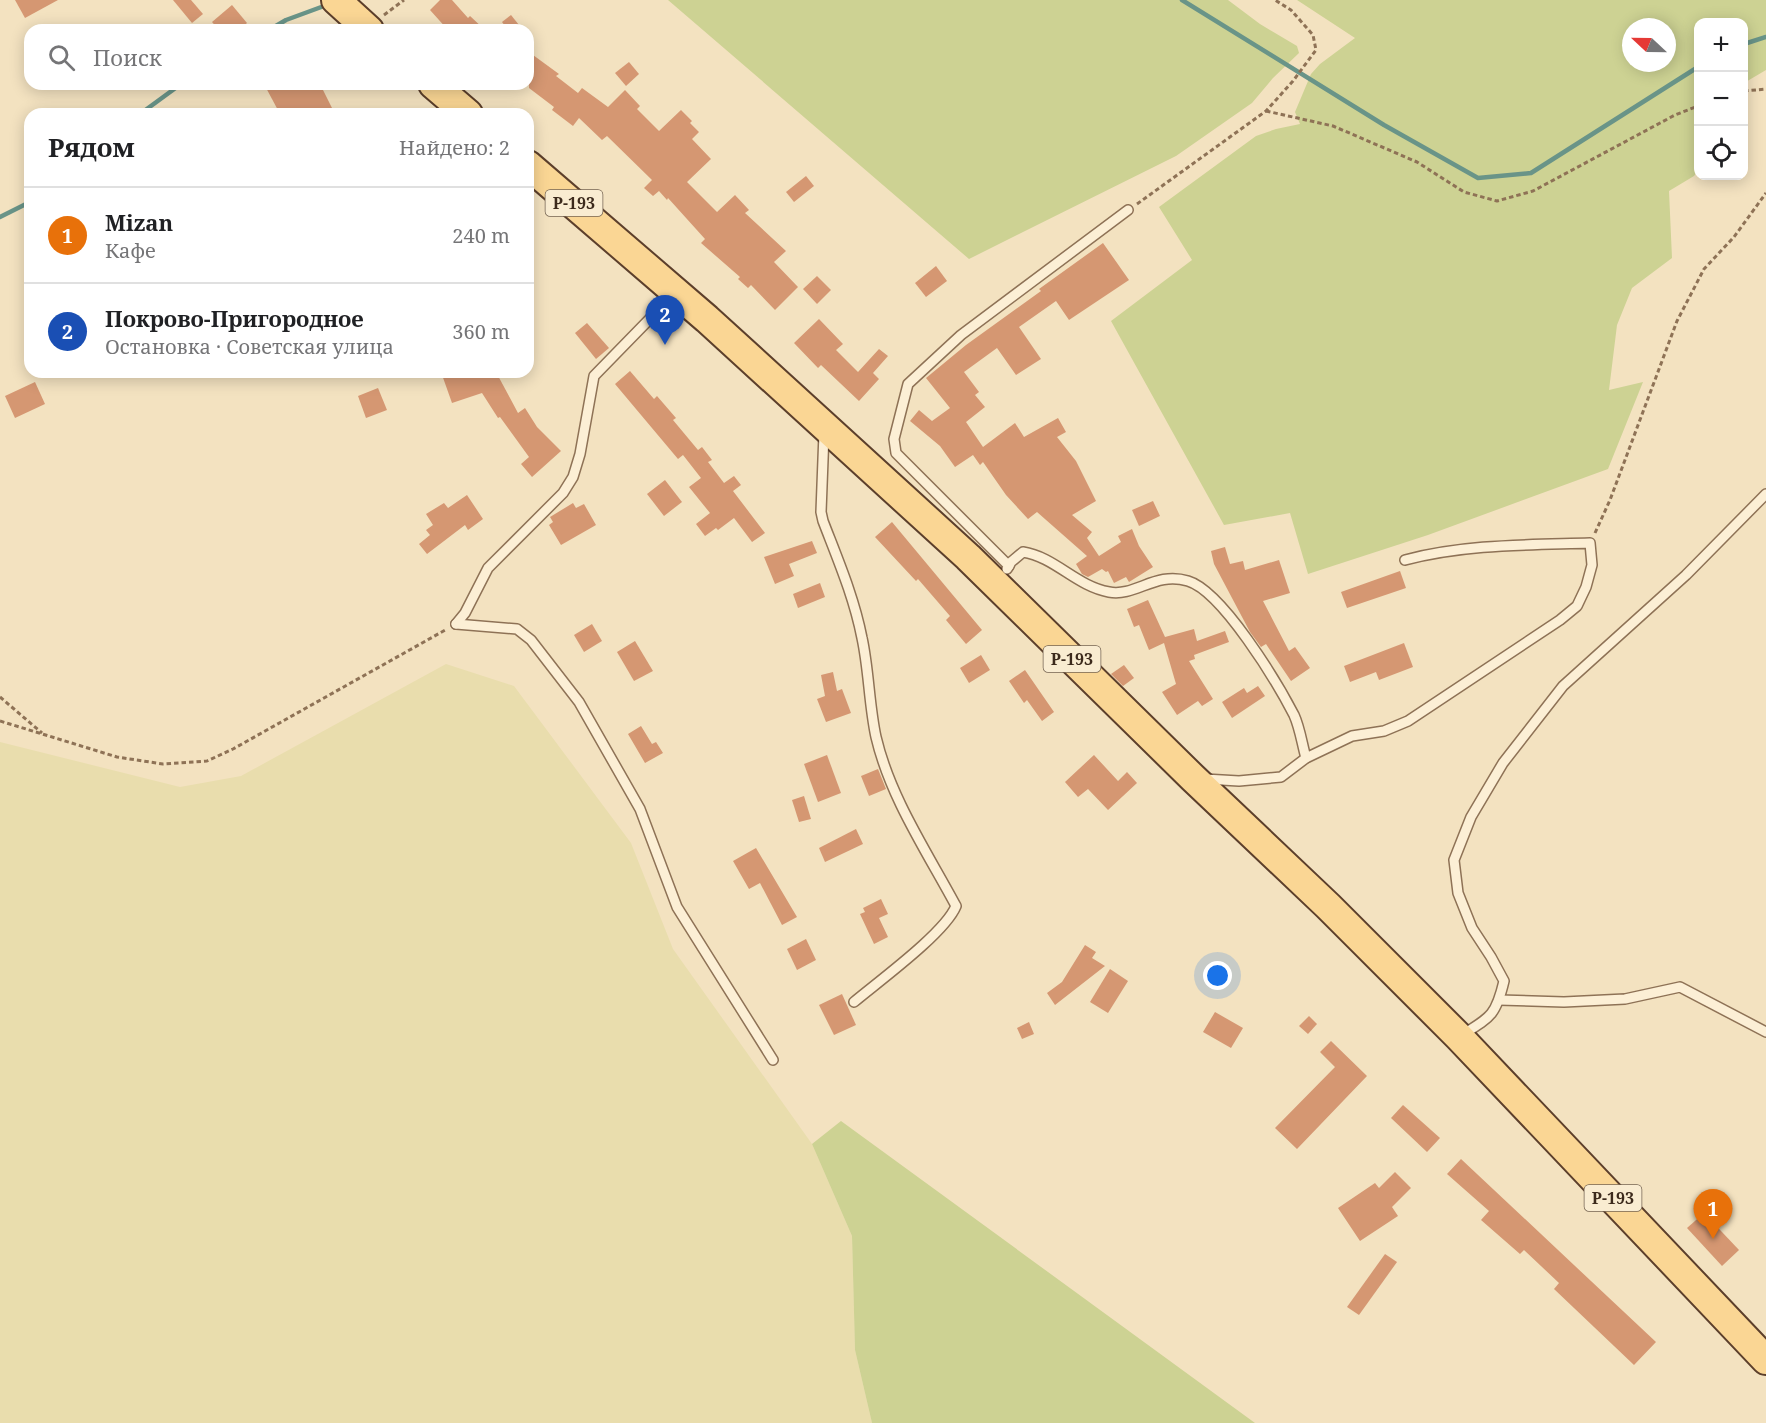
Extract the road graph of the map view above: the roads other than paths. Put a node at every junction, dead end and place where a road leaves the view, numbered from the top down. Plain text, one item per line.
1 (336, 0) edge
2 (362, 24) edge
3 (440, 90) edge
4 (461, 108) edge
5 (534, 170) edge
6 (1128, 210) road end
7 (676, 292) junction
8 (824, 426) junction
9 (1766, 494) edge
10 (1405, 560) dead end
11 (1004, 577) junction
12 (1306, 759) junction
13 (1193, 778) junction
14 (1499, 1000) junction
15 (854, 1002) dead end
16 (1766, 1032) edge
17 (1459, 1037) junction
18 (773, 1059) dead end
19 (1766, 1360) edge

1 - 2 main road
3 - 4 main road
5 - 7 main road, Р-193
6 - 11 lane
7 - 8 main road, Р-193
7 - 18 lane
8 - 11 main road, Р-193
8 - 15 lane
9 - 14 lane
10 - 12 lane
11 - 12 lane
11 - 13 main road, Р-193
12 - 13 lane
13 - 17 main road, Р-193
14 - 16 lane
14 - 17 lane
17 - 19 main road, Р-193

